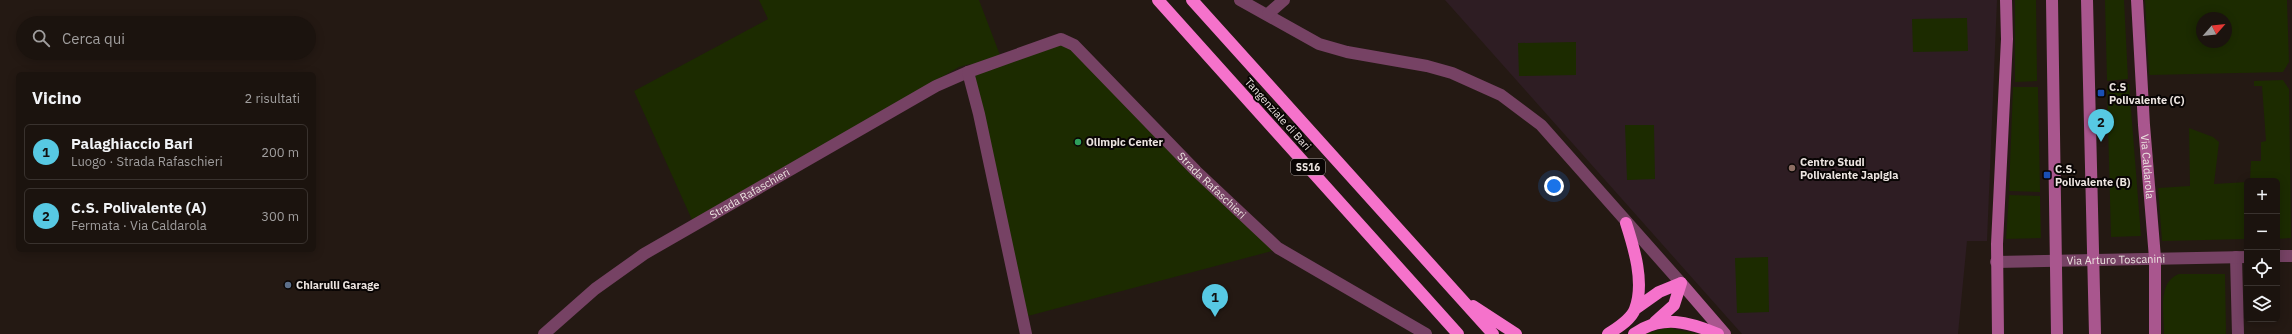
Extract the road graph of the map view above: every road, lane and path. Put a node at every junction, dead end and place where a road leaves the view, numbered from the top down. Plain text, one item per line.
1 (1158, 0) edge
2 (1192, 0) edge
3 (1240, 0) edge
4 (1284, 0) edge
5 (2006, 0) edge
6 (2052, 0) edge
7 (2087, 0) edge
8 (2137, 0) edge
9 (1268, 14) junction
10 (968, 72) junction
11 (1626, 223) junction
12 (2280, 256) edge
13 (2292, 256) edge
14 (2242, 257) edge
15 (2155, 258) junction
16 (2055, 260) junction
17 (2094, 261) junction
18 (1996, 262) junction
19 (1681, 283) junction
20 (1459, 297) junction
21 (1635, 309) junction
22 (1655, 322) junction
23 (544, 334) edge
24 (1026, 334) edge
25 (1426, 334) edge
26 (1458, 334) edge
27 (1492, 334) edge
28 (1516, 334) edge
29 (1608, 334) edge
30 (1634, 334) edge
31 (1718, 334) edge
32 (1726, 334) edge
33 (1998, 334) edge
34 (2057, 334) edge
35 (2095, 334) edge
36 (2155, 334) edge
37 (2238, 334) edge

1 - 26 highway, Tangenziale di Bari / SS16
2 - 20 highway, Tangenziale di Bari / SS16
3 - 9 street
4 - 9 street
5 - 18 street
6 - 16 street
7 - 17 street
8 - 15 street, Via Caldarola
9 - 11 street
10 - 23 street, Strada Rafaschieri
10 - 24 street
10 - 25 street, Strada Rafaschieri
11 - 19 street
11 - 21 highway
12 - 13 street
14 - 15 street, Via Arturo Toscanini
14 - 37 street, Via Arturo Toscanini
15 - 17 street, Via Arturo Toscanini
15 - 36 street, Via Caldarola
16 - 17 street, Via Arturo Toscanini
16 - 18 street, Via Arturo Toscanini
16 - 34 street
17 - 35 street
18 - 33 street
19 - 21 highway
19 - 22 highway
19 - 32 street
20 - 27 highway, Tangenziale di Bari / SS16
20 - 28 highway
21 - 29 highway
22 - 30 highway
22 - 31 highway

